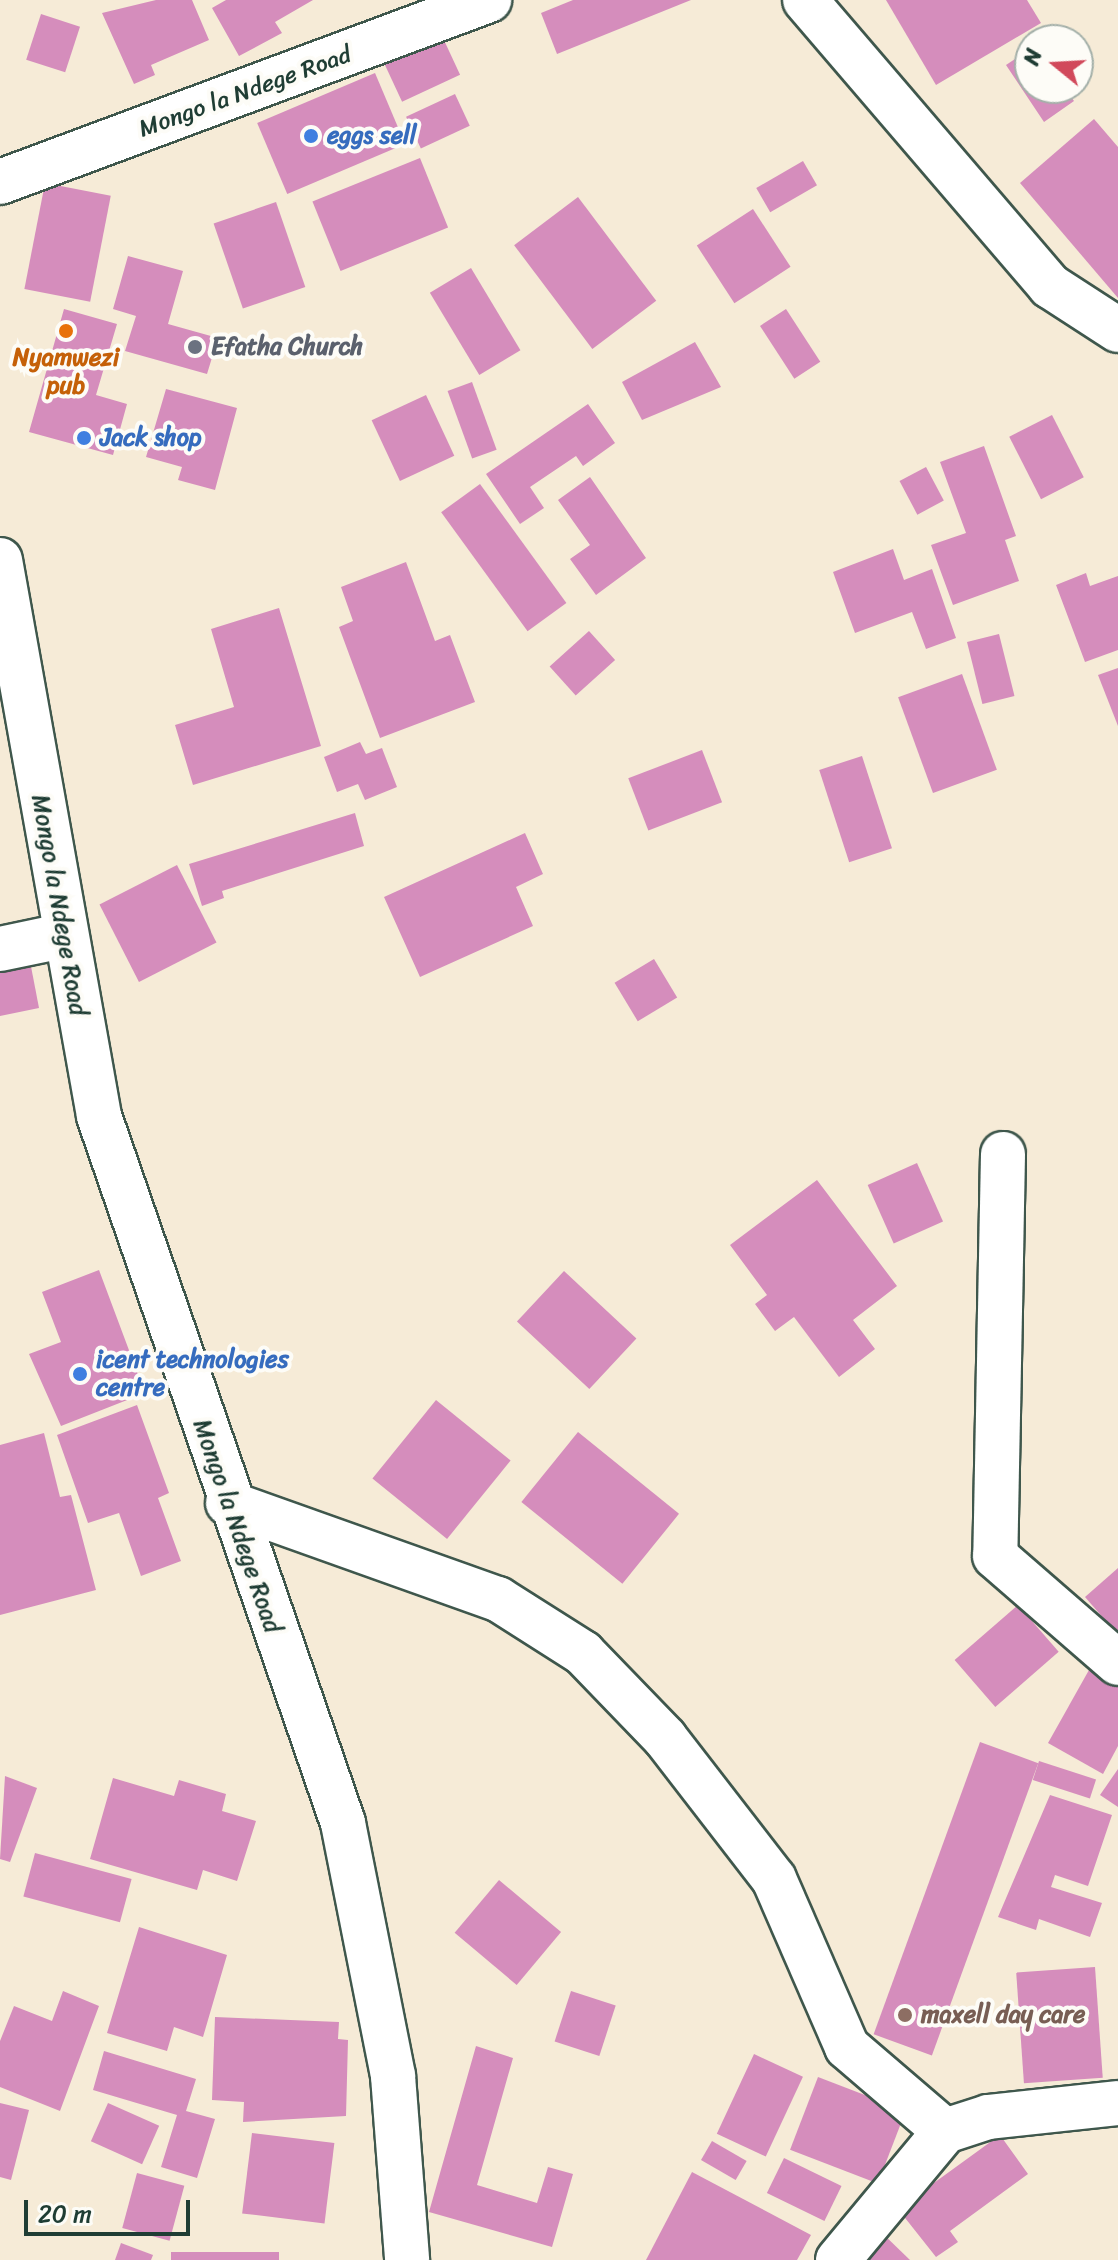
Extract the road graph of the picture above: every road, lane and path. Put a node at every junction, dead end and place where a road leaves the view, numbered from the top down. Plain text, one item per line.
1 (489, 0) edge
2 (805, 0) edge
3 (0, 182) edge
4 (1118, 330) edge
5 (0, 560) edge
6 (62, 936) junction
7 (0, 949) edge
8 (1003, 1154) dead end
9 (228, 1503) junction
10 (1118, 1663) edge
11 (1118, 2103) edge
12 (945, 2131) junction
13 (407, 2260) edge
14 (838, 2260) edge

1 - 3 street, Mongo la Ndege Road
2 - 4 street
5 - 6 street, Mongo la Ndege Road
6 - 7 street
6 - 9 street, Mongo la Ndege Road
8 - 10 street
9 - 12 street
9 - 13 street, Mongo la Ndege Road
11 - 12 street
12 - 14 street

